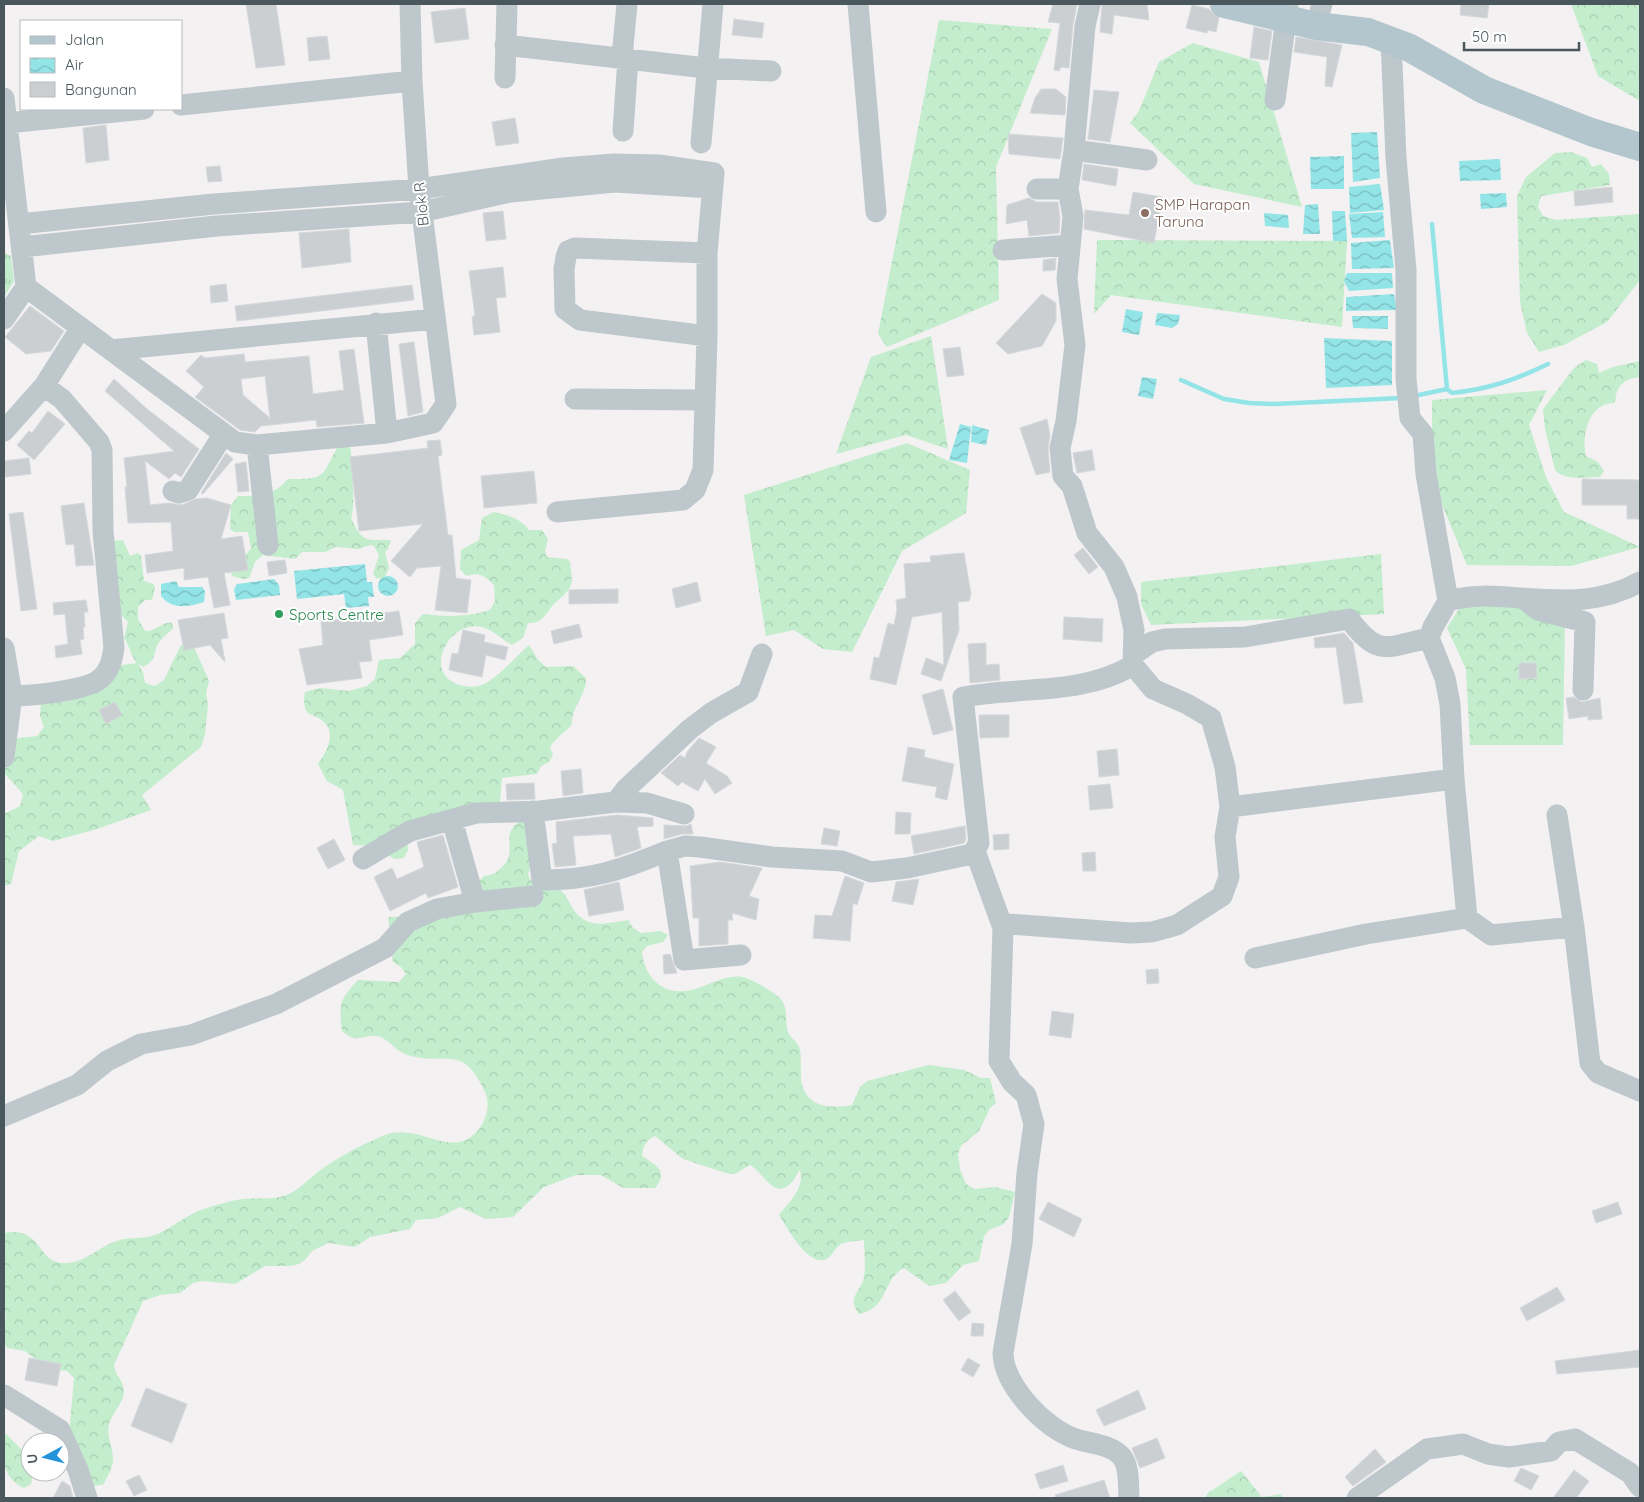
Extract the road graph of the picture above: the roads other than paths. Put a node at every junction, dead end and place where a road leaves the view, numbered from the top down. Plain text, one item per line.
1 (410, 4) edge
2 (507, 4) edge
3 (627, 4) edge
4 (713, 4) edge
5 (858, 4) edge
6 (1090, 4) edge
7 (1224, 4) edge
8 (1286, 12) edge
9 (1319, 15) edge
10 (1391, 40) junction
11 (506, 45) junction
12 (625, 57) junction
13 (706, 68) junction
14 (770, 71) dead end
15 (505, 78) dead end
16 (412, 81) junction
17 (4, 98) edge
18 (1275, 100) dead end
19 (182, 105) edge
20 (134, 110) edge
21 (7, 123) junction
22 (623, 131) dead end
23 (701, 143) dead end
24 (1640, 147) edge
25 (1074, 150) junction
26 (1147, 160) dead end
27 (552, 179) junction
28 (1068, 188) junction
29 (419, 189) junction
30 (1037, 189) dead end
31 (214, 204) junction
32 (421, 212) junction
33 (876, 212) dead end
34 (19, 224) junction
35 (217, 226) junction
36 (1069, 245) junction
37 (22, 247) junction
38 (1004, 250) dead end
39 (707, 253) junction
40 (26, 287) junction
41 (4, 319) edge
42 (435, 319) junction
43 (376, 323) junction
44 (80, 329) junction
45 (707, 336) junction
46 (111, 350) junction
47 (44, 386) junction
48 (575, 399) dead end
49 (703, 400) junction
50 (4, 431) edge
51 (386, 433) junction
52 (223, 435) junction
53 (257, 446) junction
54 (181, 493) dead end
55 (557, 512) dead end
56 (268, 545) dead end
57 (1640, 582) edge
58 (1523, 598) junction
59 (1448, 601) junction
60 (1429, 638) junction
61 (4, 648) edge
62 (762, 654) dead end
63 (1134, 659) junction
64 (1583, 690) dead end
65 (12, 695) junction
66 (4, 757) edge
67 (1454, 779) junction
68 (616, 802) junction
69 (1230, 807) junction
70 (533, 811) junction
71 (684, 814) dead end
72 (1557, 815) dead end
73 (452, 820) junction
74 (667, 851) junction
75 (975, 851) junction
76 (363, 859) dead end
77 (533, 896) dead end
78 (475, 902) junction
79 (1467, 918) junction
80 (1574, 927) junction
81 (1003, 928) junction
82 (741, 955) dead end
83 (1255, 958) dead end
84 (1640, 1091) edge
85 (4, 1116) edge
86 (4, 1395) edge
87 (1640, 1487) edge
88 (87, 1498) edge
89 (1129, 1498) edge
90 (1357, 1498) edge

1 - 16 street, Blok R
2 - 11 street
3 - 12 street
4 - 13 street
5 - 33 street
6 - 25 street
7 - 8 main road
8 - 9 main road
8 - 18 street
9 - 10 main road
10 - 24 main road
10 - 59 street
11 - 12 street
11 - 15 street
12 - 13 street
12 - 22 street
13 - 14 street
13 - 23 street
16 - 19 street
16 - 29 street, Blok R
17 - 21 street
20 - 21 street
21 - 34 street
25 - 26 street
25 - 28 street
27 - 29 street
27 - 32 street
27 - 39 street
28 - 30 street
28 - 36 street
29 - 31 street
29 - 32 street, Blok R
31 - 34 street
31 - 35 street
32 - 35 street
32 - 42 street, Blok R
34 - 37 street
35 - 37 street
36 - 38 street
36 - 63 street
37 - 40 street
39 - 45 street
39 - 45 street
40 - 41 street
40 - 44 street
42 - 43 street
42 - 51 street, Blok R
43 - 46 street
43 - 51 street
44 - 46 street
44 - 47 street
45 - 49 street
46 - 52 street
47 - 50 street
47 - 65 street
48 - 49 street
49 - 55 street
51 - 53 street
52 - 53 street
52 - 54 street
53 - 56 street
57 - 58 street
58 - 59 street
58 - 64 street
59 - 60 street
60 - 63 street
60 - 67 street
61 - 65 street
62 - 68 street
63 - 69 street
63 - 75 street
65 - 66 street
67 - 69 street
67 - 79 street
68 - 70 street
68 - 71 street
69 - 81 street
70 - 73 street
70 - 74 street
72 - 80 street
73 - 76 street
73 - 78 street
74 - 75 street
74 - 82 street
75 - 81 street
77 - 78 street
78 - 85 street
79 - 80 street
79 - 83 street
80 - 84 street
81 - 89 street
86 - 88 street
87 - 90 street

